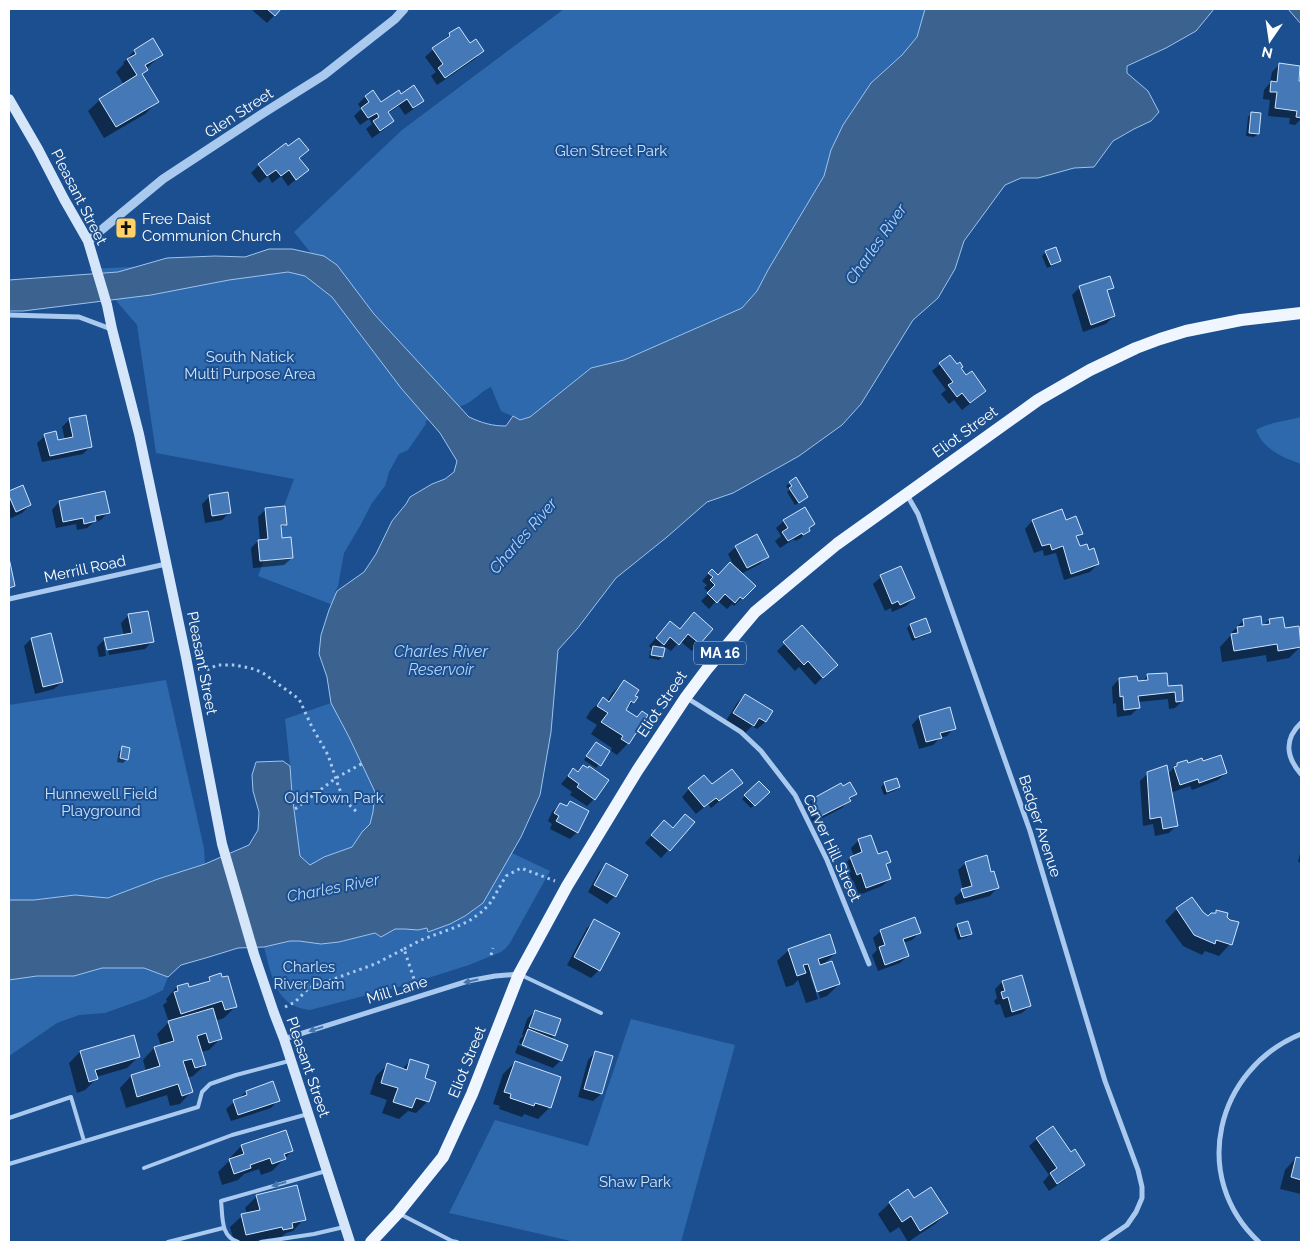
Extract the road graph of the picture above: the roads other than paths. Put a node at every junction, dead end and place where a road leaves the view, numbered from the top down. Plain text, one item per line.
1 (404, 9) edge
2 (9, 99) edge
3 (88, 241) junction
4 (1301, 313) edge
5 (9, 315) edge
6 (112, 329) junction
7 (907, 494) junction
8 (167, 564) junction
9 (9, 599) edge
10 (686, 697) junction
11 (1301, 723) edge
12 (1301, 774) edge
13 (869, 964) dead end
14 (519, 974) junction
15 (601, 1013) dead end
16 (1301, 1034) edge
17 (284, 1039) junction
18 (291, 1060) junction
19 (308, 1114) junction
20 (9, 1118) edge
21 (84, 1141) junction
22 (9, 1164) edge
23 (144, 1168) dead end
24 (326, 1171) junction
25 (398, 1213) junction
26 (344, 1227) junction
27 (223, 1228) junction
28 (168, 1242) edge
29 (238, 1242) edge
30 (261, 1242) edge
31 (350, 1242) edge
32 (371, 1242) edge
33 (457, 1242) edge
34 (1102, 1242) edge
35 (1259, 1242) edge

1 - 3 street, Glen Street
2 - 3 main road, Pleasant Street
3 - 6 main road, Pleasant Street
4 - 7 main road, Eliot Street / MA 16
5 - 6 street
6 - 8 main road, Pleasant Street
7 - 10 main road, Eliot Street / MA 16
7 - 34 street, Badger Avenue
8 - 9 street, Merrill Road
8 - 17 main road, Pleasant Street
10 - 13 street, Carver Hill Street
10 - 14 main road, Eliot Street / MA 16
11 - 12 street
14 - 15 lane
14 -> 17 street, Mill Lane
14 - 25 main road, Eliot Street / MA 16
16 - 35 street
17 - 18 main road, Pleasant Street
18 - 19 main road, Pleasant Street
18 - 21 lane
19 - 23 lane
19 - 24 main road, Pleasant Street
20 - 21 lane
21 - 22 lane
24 - 26 main road, Pleasant Street
24 -> 27 lane
25 - 32 main road, Eliot Street / MA 16
25 - 33 lane
26 - 30 lane
26 - 31 main road, Pleasant Street
27 - 28 lane
27 - 29 lane

